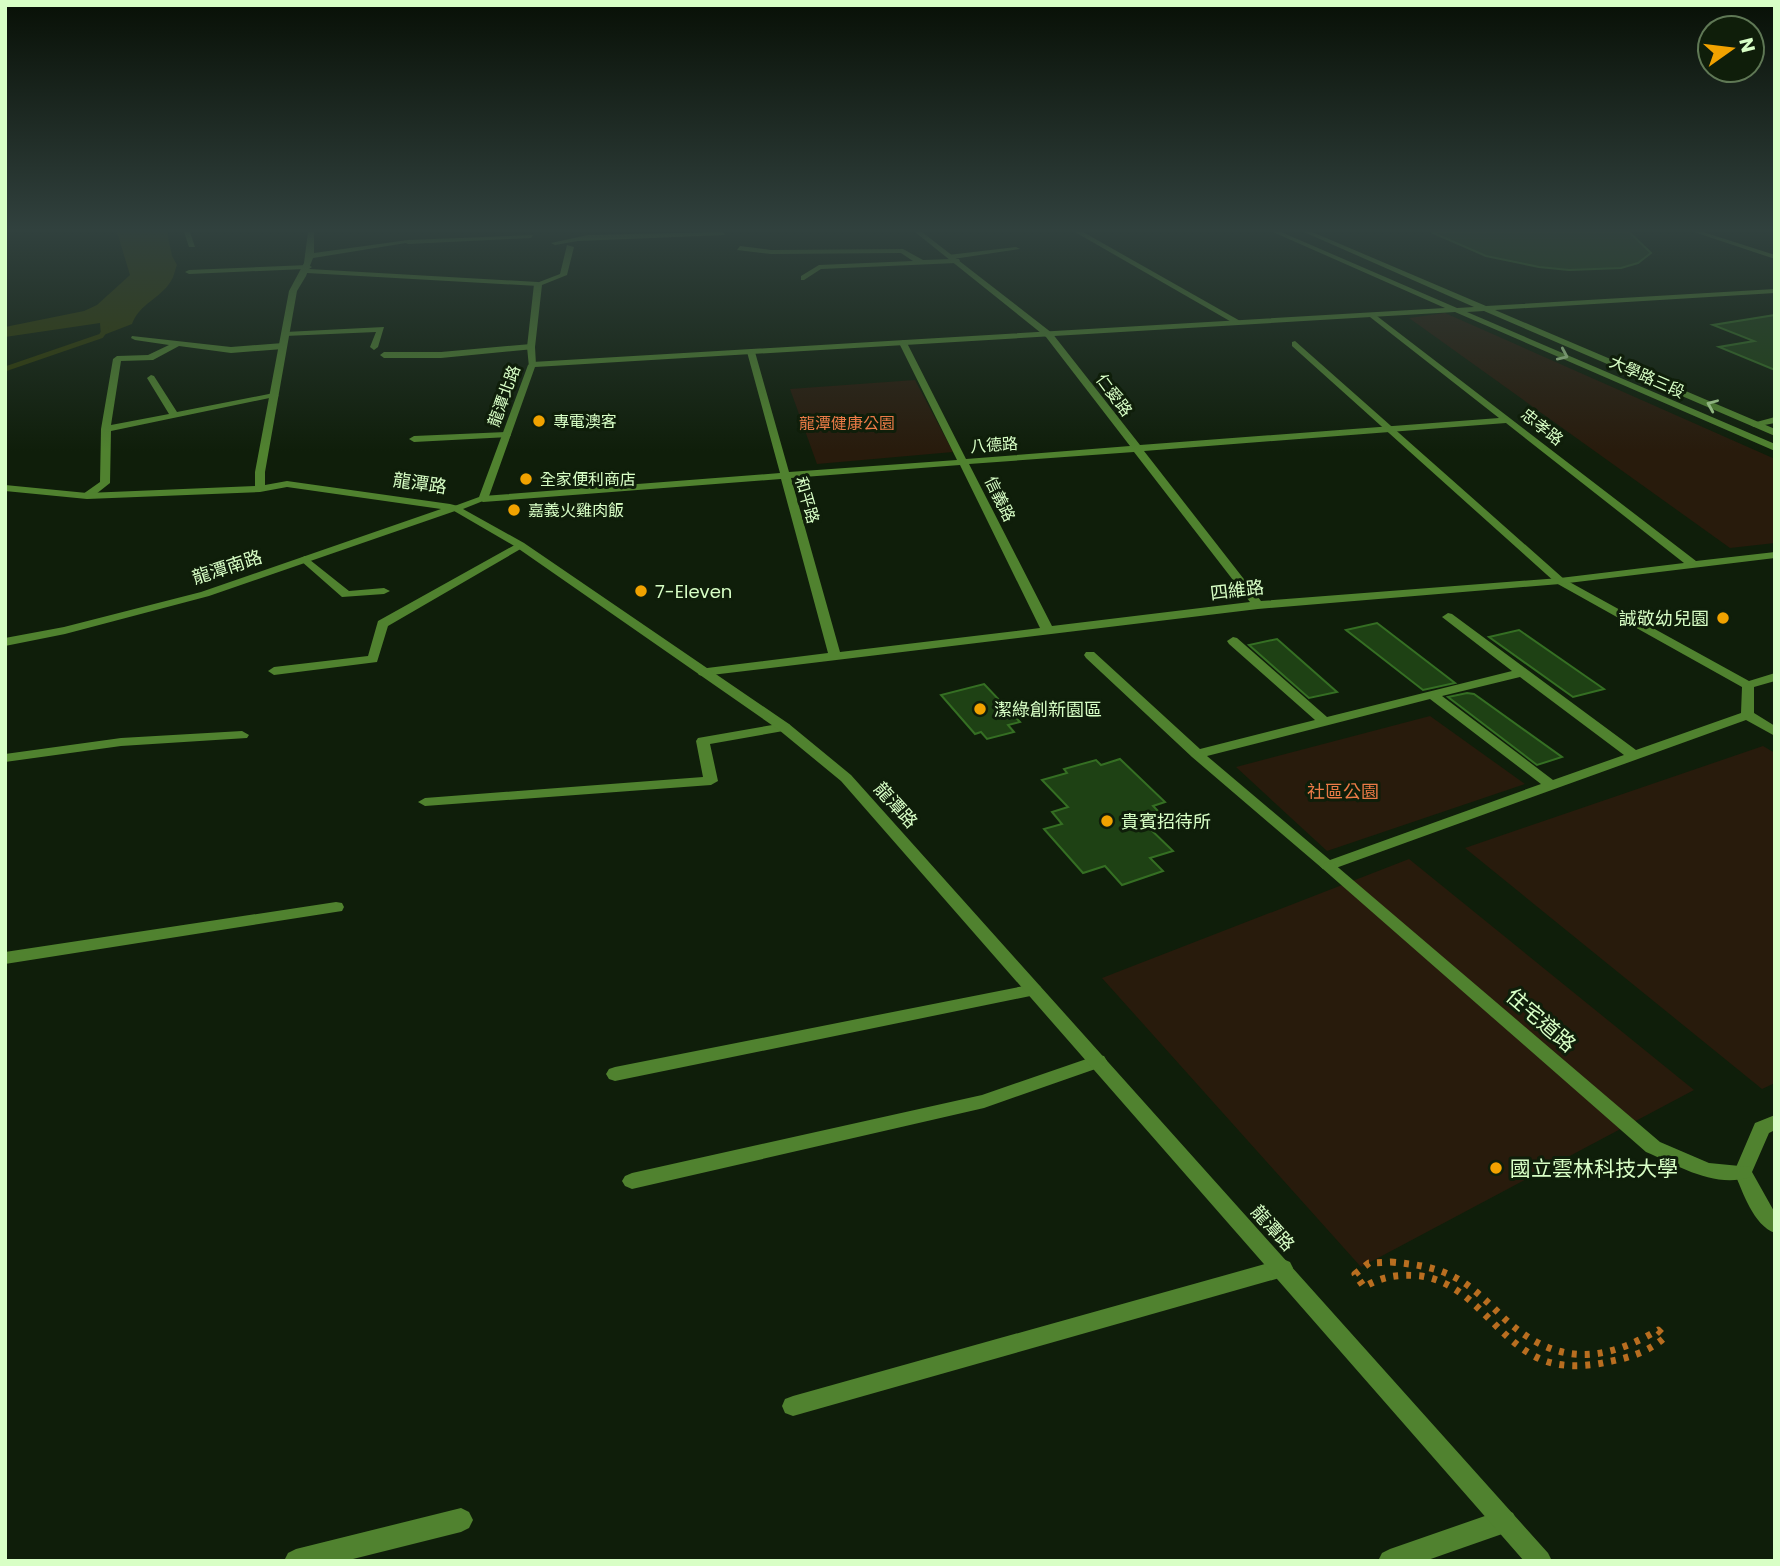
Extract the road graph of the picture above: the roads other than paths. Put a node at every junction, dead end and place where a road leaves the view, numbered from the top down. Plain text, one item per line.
1 (290, 305) edge
2 (536, 305) edge
3 (1011, 305) edge
4 (1208, 305) edge
5 (1450, 305) edge
6 (1481, 305) edge
7 (1521, 305) edge
8 (1486, 307) junction
9 (1459, 309) junction
10 (1373, 315) junction
11 (1238, 322) junction
12 (285, 334) junction
13 (1049, 335) junction
14 (135, 338) dead end
15 (177, 344) junction
16 (903, 344) junction
17 (1295, 344) dead end
18 (283, 346) junction
19 (531, 347) junction
20 (374, 348) dead end
21 (751, 352) junction
22 (384, 355) dead end
23 (532, 365) junction
24 (151, 378) dead end
25 (274, 396) junction
26 (174, 415) junction
27 (1508, 420) junction
28 (1775, 420) edge
29 (1754, 424) junction
30 (106, 429) junction
31 (1393, 430) junction
32 (1775, 433) edge
33 (506, 435) junction
34 (414, 439) dead end
35 (1775, 448) edge
36 (1136, 450) junction
37 (964, 463) junction
38 (784, 476) junction
39 (5, 488) edge
40 (260, 489) junction
41 (87, 496) junction
42 (483, 499) junction
43 (454, 508) junction
44 (520, 545) junction
45 (1775, 555) edge
46 (305, 559) junction
47 (1692, 563) junction
48 (1560, 580) junction
49 (384, 592) dead end
50 (1258, 605) junction
51 (1448, 617) dead end
52 (1048, 631) junction
53 (1233, 641) dead end
54 (5, 642) edge
55 (835, 654) junction
56 (1090, 654) dead end
57 (274, 671) dead end
58 (703, 672) junction
59 (1522, 673) junction
60 (1775, 677) edge
61 (1748, 685) junction
62 (1432, 695) junction
63 (1747, 715) junction
64 (1325, 722) junction
65 (784, 727) junction
66 (1775, 732) edge
67 (242, 735) dead end
68 (1197, 754) junction
69 (1635, 756) junction
70 (5, 758) edge
71 (1552, 786) junction
72 (425, 802) dead end
73 (1328, 866) junction
74 (336, 906) dead end
75 (5, 958) edge
76 (1034, 990) junction
77 (1098, 1061) junction
78 (615, 1074) dead end
79 (1775, 1122) edge
80 (1742, 1172) junction
81 (632, 1181) dead end
82 (1775, 1225) edge
83 (1283, 1268) junction
84 (793, 1406) dead end
85 (461, 1520) dead end
86 (1505, 1521) junction
87 (296, 1561) edge
88 (1390, 1561) edge
89 (1540, 1561) edge

1 - 12 street
2 - 19 street, 龍潭北路
3 - 13 street, 仁愛路
4 - 11 street
5 - 9 street, 大學路三段
6 - 8 street, 大學路三段
7 - 8 street
8 - 9 street
29 -> 8 street, 大學路三段
9 - 10 street
9 -> 35 street, 大學路三段
10 - 11 street
10 - 27 street, 忠孝路
11 - 13 street
12 - 18 street
12 - 20 street
13 - 16 street
13 - 36 street, 仁愛路
14 - 15 street
15 - 18 street
15 - 30 street
16 - 21 street
16 - 37 street, 信義路
17 - 31 street
18 - 25 street
19 - 22 street
19 - 23 street, 龍潭北路
21 - 23 street
21 - 38 street, 和平路
23 - 33 street, 龍潭北路
24 - 26 street
25 - 26 street
25 - 40 street
26 - 30 street
27 - 31 street, 八德路
27 - 47 street, 忠孝路
28 - 29 street
29 - 32 street, 大學路三段
30 - 41 street
31 - 36 street, 八德路
31 - 48 street
33 - 34 street
33 - 42 street, 龍潭北路
36 - 37 street, 八德路
36 - 50 street, 仁愛路
37 - 38 street, 八德路
37 - 52 street, 信義路
38 - 42 street, 八德路
38 - 55 street, 和平路
39 - 41 street
40 - 41 street
40 - 43 street, 龍潭路
42 - 43 street
43 - 44 street, 龍潭路
43 - 46 street, 龍潭南路
44 - 57 street
44 - 58 street, 龍潭路
45 - 47 street, 四維路
46 - 49 street
46 - 54 street, 龍潭南路
47 - 48 street, 四維路
48 - 50 street, 四維路
48 - 61 street
50 - 52 street, 四維路
51 - 59 street
52 - 55 street, 四維路
53 - 64 street
55 - 58 street, 四維路
56 - 68 street, 住宅道路
58 - 65 street, 龍潭路
59 - 62 street
59 - 69 street
60 - 61 street
61 - 63 street
62 - 64 street
62 - 71 street
63 - 66 street
63 - 69 street
64 - 68 street
65 - 72 street
65 - 76 street, 龍潭路
67 - 70 street
68 - 73 street, 住宅道路
69 - 71 street
71 - 73 street
73 - 80 street, 住宅道路
74 - 75 street
76 - 77 street, 龍潭路
76 - 78 street
77 - 81 street
77 - 83 street, 龍潭路
79 - 80 street
80 - 82 street
83 - 84 street
83 - 86 street, 龍潭路
85 - 87 street
86 - 88 street
86 - 89 street, 龍潭路

